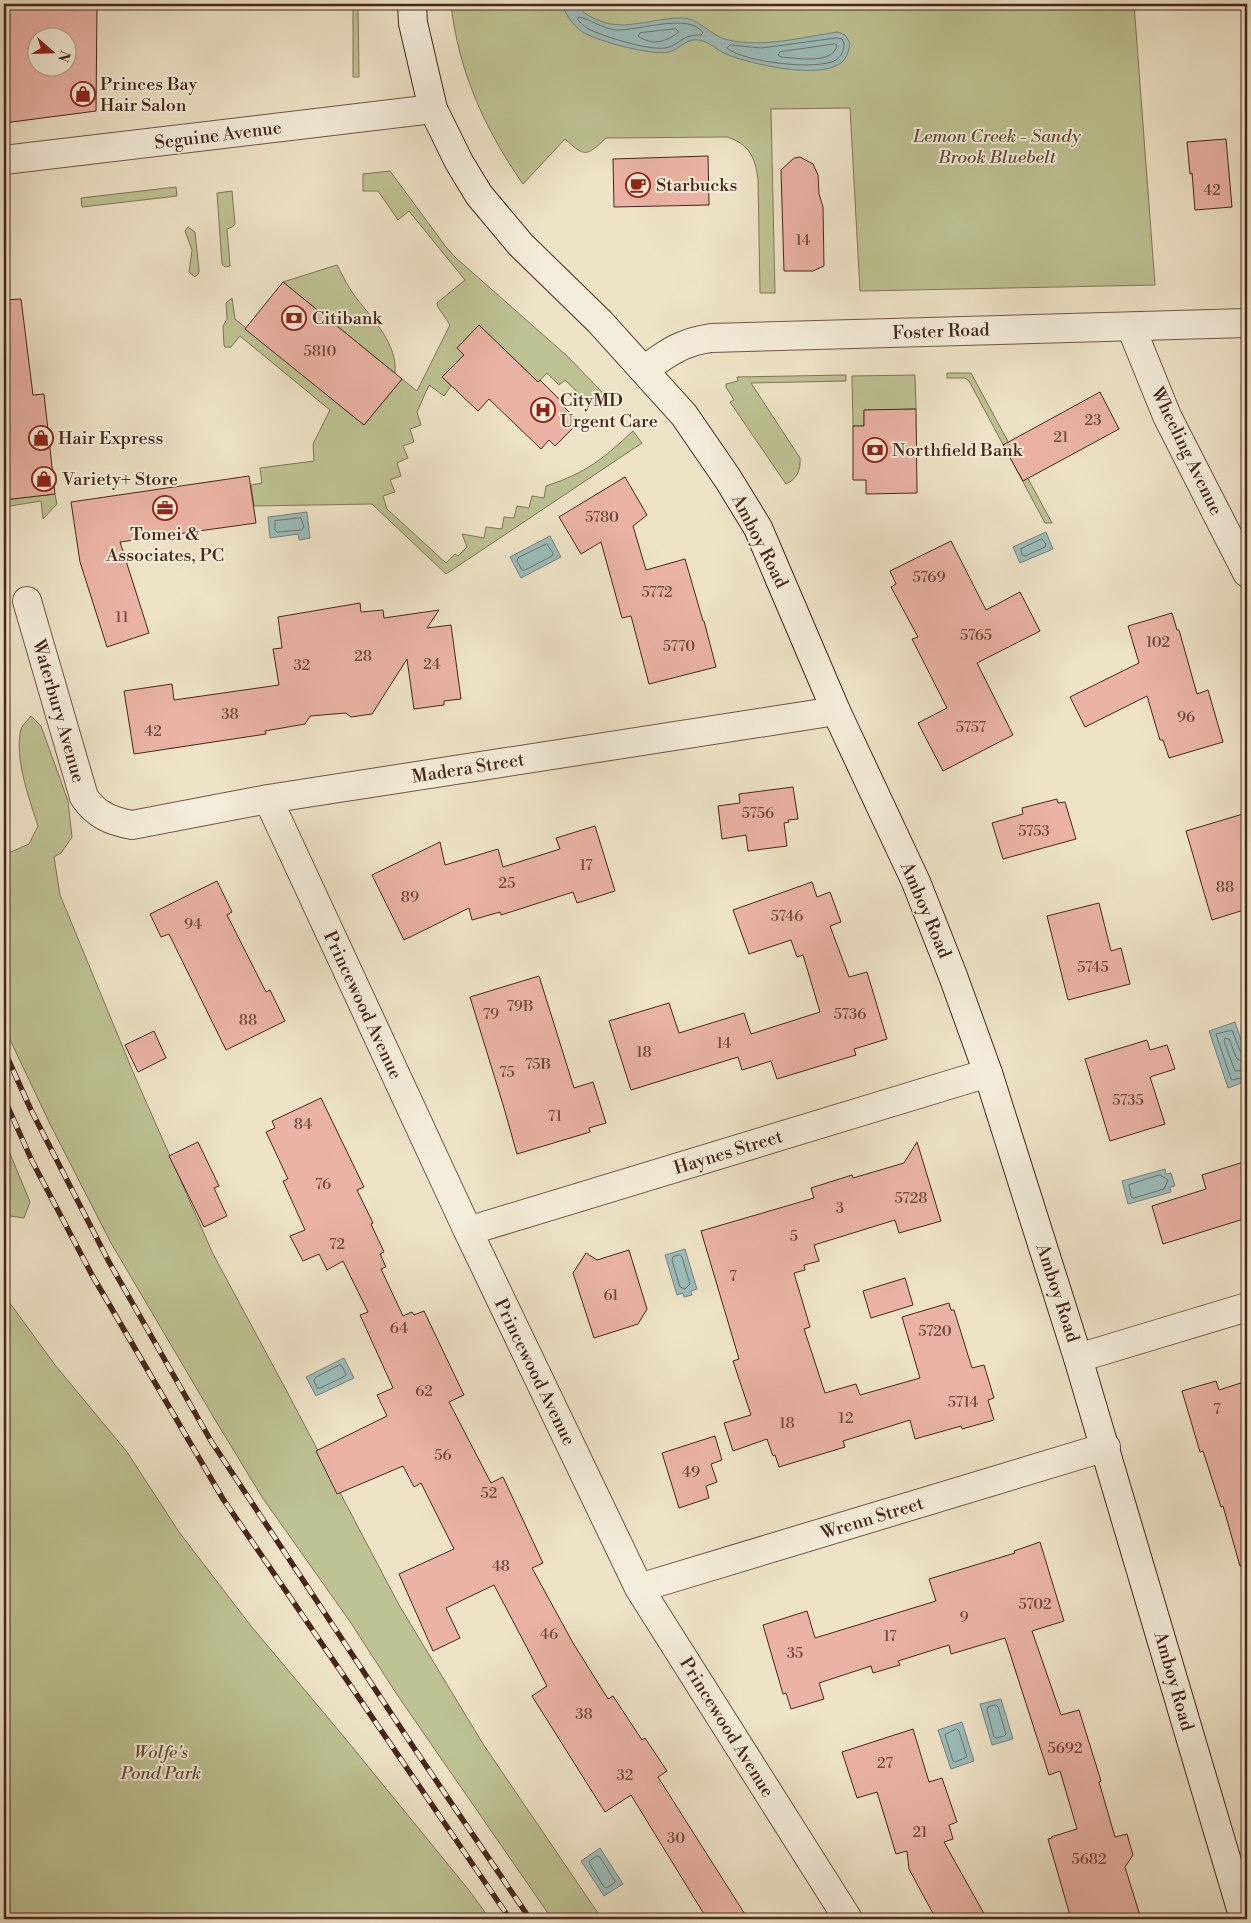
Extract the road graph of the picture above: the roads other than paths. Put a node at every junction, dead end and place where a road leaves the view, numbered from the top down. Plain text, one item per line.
1 (412, 4) edge
2 (433, 109) junction
3 (4, 160) edge
4 (1247, 323) edge
5 (1131, 327) junction
6 (644, 370) junction
7 (1247, 572) edge
8 (26, 601) dead end
9 (836, 711) junction
10 (268, 799) junction
11 (102, 816) joint
12 (988, 1073) junction
13 (468, 1231) junction
14 (1247, 1307) edge
15 (1078, 1358) junction
16 (1106, 1447) junction
17 (639, 1588) junction
18 (848, 1919) edge
19 (1244, 1919) edge

1 - 2 street, Amboy Road
2 - 3 street, Seguine Avenue
2 - 6 street, Amboy Road
4 - 5 street, Foster Road
5 - 6 street, Foster Road
5 - 7 street, Wheeling Avenue
6 - 9 street, Amboy Road
8 - 11 street, Waterbury Avenue
9 - 10 street, Madera Street
9 - 12 street, Amboy Road
10 - 11 street, Madera Street
10 - 13 street, Princewood Avenue
12 - 13 street, Haynes Street
12 - 15 street, Amboy Road
13 - 17 street, Princewood Avenue
14 - 15 street
15 - 16 street, Amboy Road
16 - 17 street, Wrenn Street
16 - 19 street, Amboy Road
17 - 18 street, Princewood Avenue

